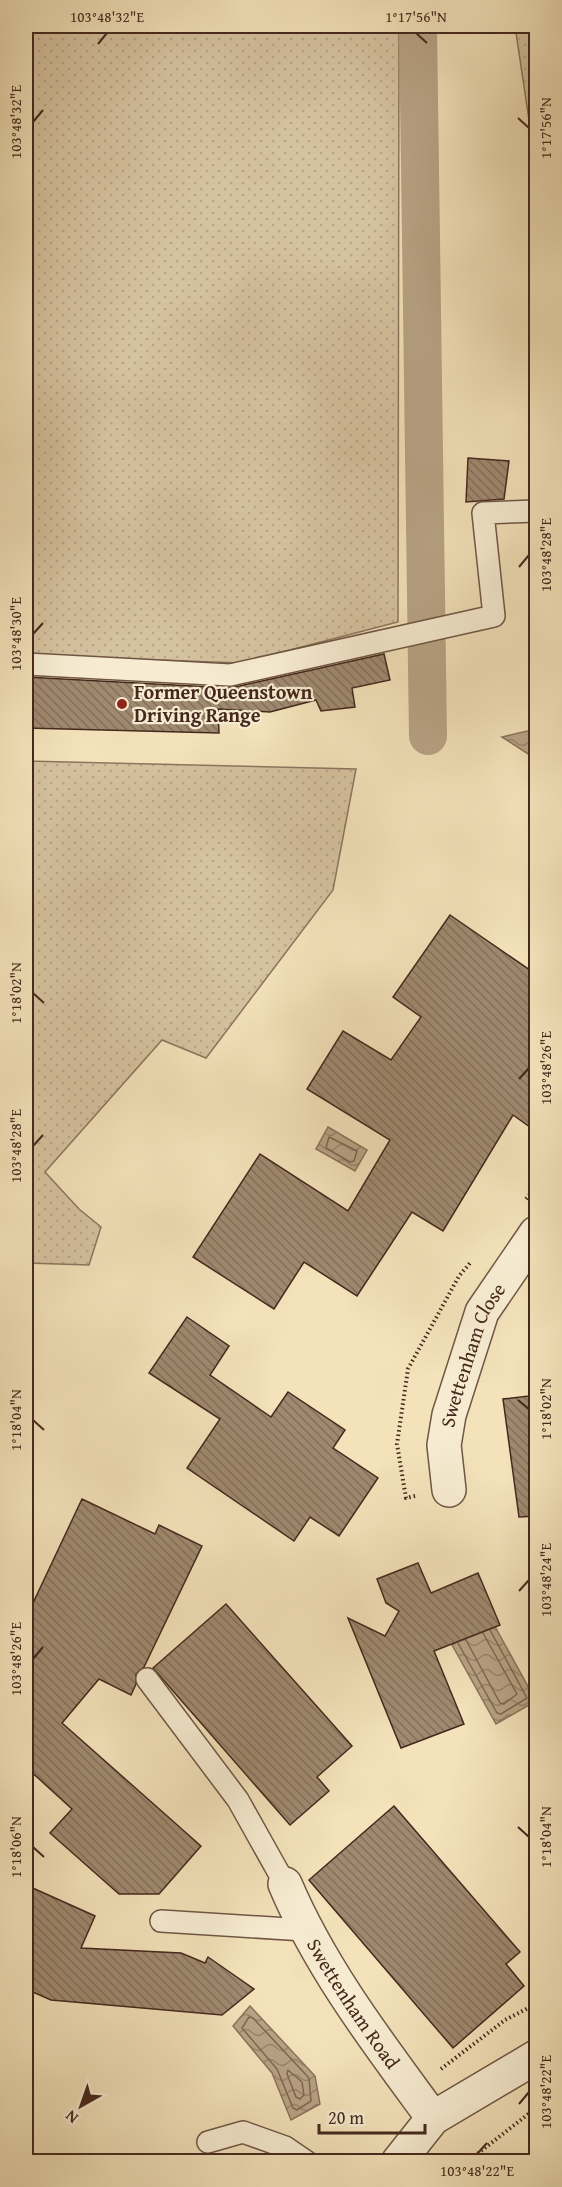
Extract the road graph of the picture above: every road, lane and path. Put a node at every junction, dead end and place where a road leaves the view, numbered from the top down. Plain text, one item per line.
1 (537, 511) edge
2 (26, 664) edge
3 (537, 1233) edge
4 (449, 1490) dead end
5 (147, 1679) dead end
6 (285, 1884) joint
7 (160, 1921) dead end
8 (304, 1930) junction
9 (537, 2057) edge
10 (537, 2108) edge
11 (433, 2118) junction
12 (208, 2142) dead end
13 (307, 2162) edge
14 (398, 2162) edge
15 (467, 2162) edge

1 - 2 lane
3 - 4 street, Swettenham Close
5 - 6 lane
6 - 8 street, Swettenham Road
7 - 8 lane
8 - 11 street, Swettenham Road
9 - 11 street
10 - 15 path
11 - 14 street
12 - 13 lane

